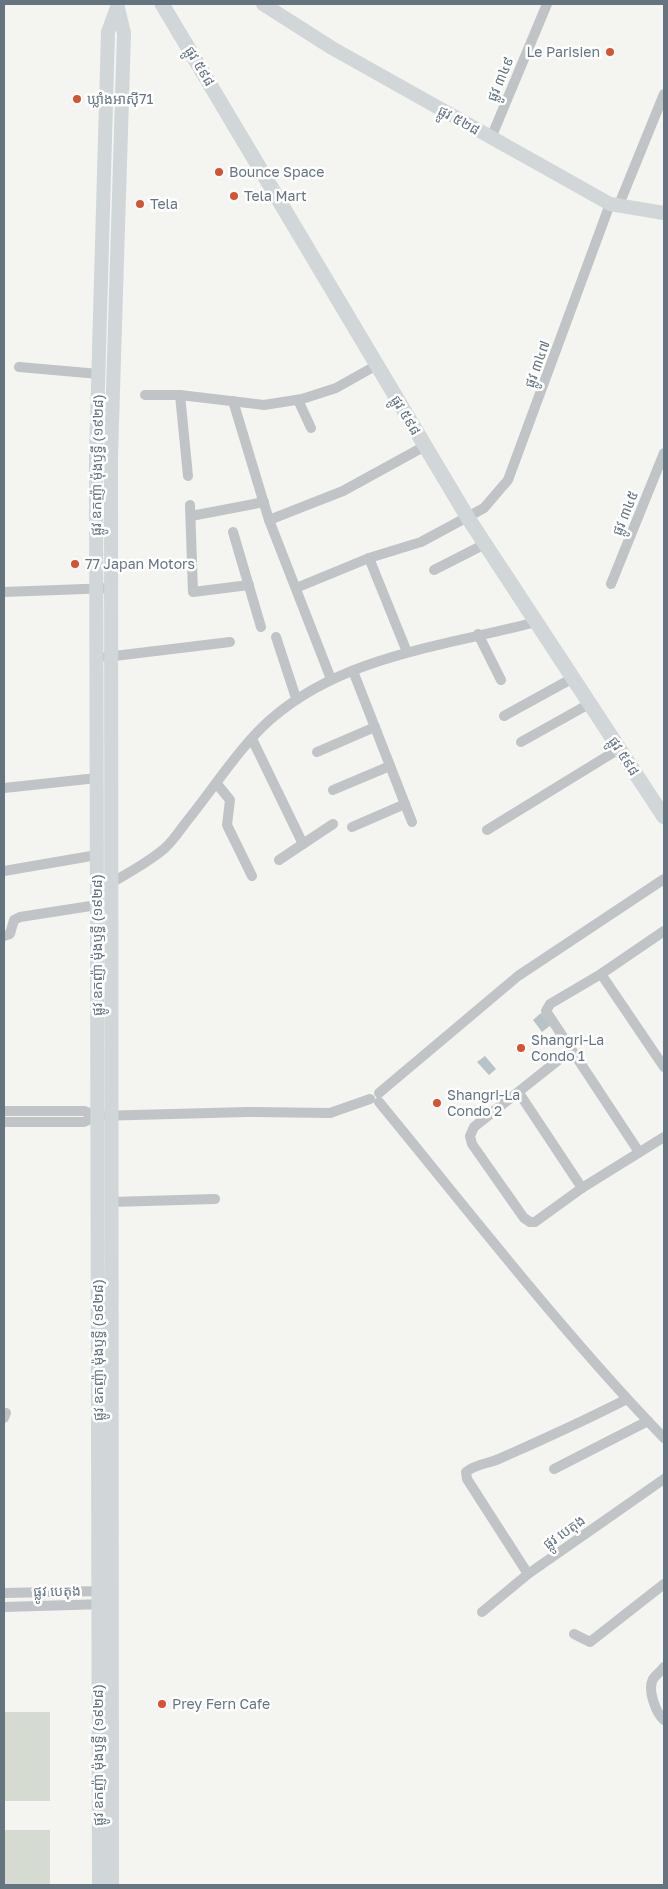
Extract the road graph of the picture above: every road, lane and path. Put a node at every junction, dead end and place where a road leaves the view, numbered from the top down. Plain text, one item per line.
1 (162, 4) edge
2 (547, 4) edge
3 (117, 5) edge
4 (270, 5) edge
5 (664, 94) edge
6 (491, 138) junction
7 (614, 206) junction
8 (664, 213) edge
9 (377, 365) junction
10 (19, 367) dead end
11 (98, 374) junction
12 (144, 395) dead end
13 (180, 395) junction
14 (298, 400) junction
15 (233, 402) junction
16 (98, 412) junction
17 (112, 412) junction
18 (311, 428) dead end
19 (425, 446) junction
20 (664, 453) edge
21 (188, 476) dead end
22 (264, 502) junction
23 (190, 505) dead end
24 (191, 516) junction
25 (468, 518) junction
26 (269, 520) junction
27 (233, 532) dead end
28 (486, 544) junction
29 (368, 558) junction
30 (434, 570) dead end
31 (611, 584) dead end
32 (249, 585) junction
33 (111, 588) junction
34 (296, 588) junction
35 (96, 589) junction
36 (4, 592) edge
37 (536, 622) junction
38 (261, 626) dead end
39 (478, 634) junction
40 (276, 637) dead end
41 (230, 642) dead end
42 (407, 652) junction
43 (111, 656) junction
44 (96, 660) junction
45 (352, 671) junction
46 (573, 678) junction
47 (331, 679) junction
48 (501, 680) dead end
49 (296, 698) junction
50 (589, 704) junction
51 (504, 716) dead end
52 (375, 727) junction
53 (252, 739) junction
54 (521, 742) dead end
55 (619, 750) junction
56 (317, 752) dead end
57 (390, 766) junction
58 (97, 778) junction
59 (217, 784) junction
60 (4, 788) edge
61 (333, 790) dead end
62 (405, 804) junction
63 (664, 817) edge
64 (412, 822) dead end
65 (333, 824) dead end
66 (352, 827) dead end
67 (487, 830) dead end
68 (303, 844) junction
69 (97, 855) junction
70 (279, 860) dead end
71 (4, 871) edge
72 (252, 876) dead end
73 (664, 879) edge
74 (97, 883) junction
75 (111, 883) junction
76 (97, 905) junction
77 (664, 931) edge
78 (4, 936) edge
79 (601, 974) junction
80 (571, 1050) junction
81 (664, 1067) edge
82 (519, 1093) junction
83 (376, 1098) junction
84 (4, 1110) edge
85 (104, 1116) junction
86 (4, 1122) edge
87 (664, 1137) edge
88 (639, 1152) junction
89 (582, 1188) junction
90 (215, 1199) dead end
91 (111, 1202) junction
92 (628, 1399) junction
93 (648, 1421) junction
94 (664, 1438) edge
95 (554, 1468) dead end
96 (664, 1479) edge
97 (528, 1574) junction
98 (664, 1584) edge
99 (4, 1593) edge
100 (105, 1598) junction
101 (4, 1607) edge
102 (482, 1612) dead end
103 (574, 1634) dead end
104 (664, 1667) edge
105 (664, 1720) edge
106 (99, 1885) edge
107 (112, 1885) edge

1 - 9 main road, ផ្លូវ ៥៩៨
2 - 6 street, ផ្លូវ ៣៤៩
3 - 11 main road, ផ្លូវ ឧកញ៉ា ម៉ុងឫទ្ធី (១៩២៨)
3 - 17 main road, ផ្លូវ ឧកញ៉ា ម៉ុងឫទ្ធី (១៩២៨)
4 - 6 main road, ផ្លូវ ៥២៨
5 - 7 street, ផ្លូវ ៣៤៧
6 - 7 main road, ផ្លូវ ៥២៨
7 - 8 main road, ផ្លូវ ៥២៨
7 - 25 street, ផ្លូវ ៣៤៧
9 - 14 street
9 - 19 main road, ផ្លូវ ៥៩៨
10 - 11 street
11 - 16 main road, ផ្លូវ ឧកញ៉ា ម៉ុងឫទ្ធី (១៩២៨)
12 - 13 street
13 - 15 street
13 - 21 street
14 - 15 street
14 - 18 street
15 - 22 street
16 - 17 main road
16 - 35 main road, ផ្លូវ ឧកញ៉ា ម៉ុងឫទ្ធី (១៩២៨)
17 - 33 main road, ផ្លូវ ឧកញ៉ា ម៉ុងឫទ្ធី (១៩២៨)
19 - 25 main road, ផ្លូវ ៥៩៨
19 - 26 street
20 - 31 street, ផ្លូវ ៣៤៥
22 - 24 street
22 - 26 street
23 - 24 street
24 - 32 street
25 - 28 main road, ផ្លូវ ៥៩៨
25 - 29 street, ផ្លូវ ៣៤៧
26 - 34 street
27 - 32 street
28 - 30 street
28 - 37 main road, ផ្លូវ ៥៩៨
29 - 34 street, ផ្លូវ ៣៤៧
29 - 42 street
32 - 38 street
33 - 35 street
33 - 43 main road, ផ្លូវ ឧកញ៉ា ម៉ុងឫទ្ធី (១៩២៨)
34 - 47 street
35 - 36 street
35 - 44 main road, ផ្លូវ ឧកញ៉ា ម៉ុងឫទ្ធី (១៩២៨)
37 - 39 street
37 - 46 main road, ផ្លូវ ៥៩៨
39 - 42 street
39 - 48 street
40 - 49 street
41 - 43 street
42 - 45 street
43 - 44 street
43 - 75 main road, ផ្លូវ ឧកញ៉ា ម៉ុងឫទ្ធី (១៩២៨)
44 - 58 main road, ផ្លូវ ឧកញ៉ា ម៉ុងឫទ្ធី (១៩២៨)
45 - 47 street
45 - 52 street
46 - 50 main road, ផ្លូវ ៥៩៨
46 - 51 street
47 - 49 street
49 - 53 street
50 - 54 street
50 - 55 main road, ផ្លូវ ៥៩៨
52 - 56 street
52 - 57 street
53 - 59 street
53 - 68 street
55 - 63 main road, ផ្លូវ ៥៩៨
55 - 67 street
57 - 61 street
57 - 62 street
58 - 60 street
58 - 69 main road, ផ្លូវ ឧកញ៉ា ម៉ុងឫទ្ធី (១៩២៨)
59 - 72 street
59 - 75 street
62 - 64 street
62 - 66 street
65 - 68 street
68 - 70 street
69 - 71 street
69 - 74 main road, ផ្លូវ ឧកញ៉ា ម៉ុងឫទ្ធី (១៩២៨)
73 - 83 street
74 - 75 street
74 - 76 main road, ផ្លូវ ឧកញ៉ា ម៉ុងឫទ្ធី (១៩២៨)
75 - 85 main road, ផ្លូវ ឧកញ៉ា ម៉ុងឫទ្ធី (១៩២៨)
76 - 78 street
76 - 85 main road, ផ្លូវ ឧកញ៉ា ម៉ុងឫទ្ធី (១៩២៨)
77 - 79 street
79 - 80 street
79 - 81 street
80 - 82 street
80 - 88 street
82 - 89 street
82 - 89 street
83 - 85 street
83 - 92 street
84 - 85 street
85 - 86 street
85 - 91 main road, ផ្លូវ ឧកញ៉ា ម៉ុងឫទ្ធី (១៩២៨)
85 - 100 main road, ផ្លូវ ឧកញ៉ា ម៉ុងឫទ្ធី (១៩២៨)
87 - 88 street
88 - 89 street
90 - 91 street
91 - 100 main road, ផ្លូវ ឧកញ៉ា ម៉ុងឫទ្ធី (១៩២៨)
92 - 93 street
92 - 97 street
93 - 94 street
93 - 95 street
96 - 97 street, ផ្លូវ បេតុង
97 - 102 street, ផ្លូវ បេតុង
98 - 103 street
99 - 100 street, ផ្លូវ បេតុង
100 - 101 street, ផ្លូវ បេតុង
100 - 106 main road, ផ្លូវ ឧកញ៉ា ម៉ុងឫទ្ធី (១៩២៨)
100 - 107 main road, ផ្លូវ ឧកញ៉ា ម៉ុងឫទ្ធី (១៩២៨)
104 - 105 street

